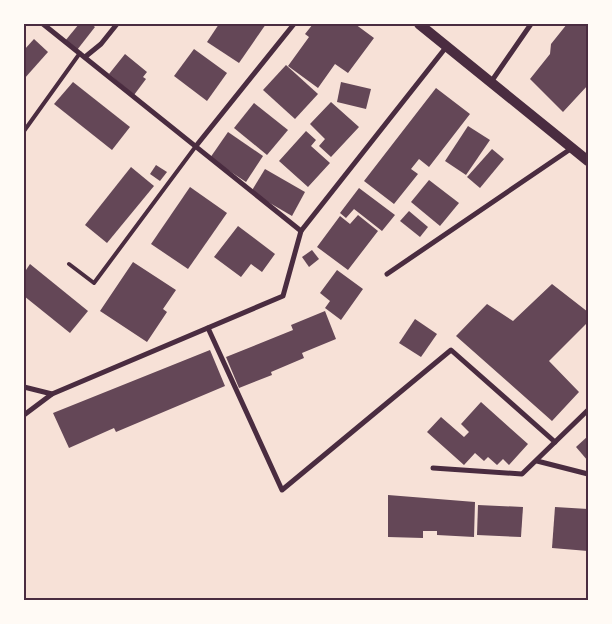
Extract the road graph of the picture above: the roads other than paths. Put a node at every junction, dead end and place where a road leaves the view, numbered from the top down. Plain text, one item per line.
1 (43, 24) edge
2 (117, 24) edge
3 (294, 24) edge
4 (419, 24) edge
5 (531, 24) edge
6 (447, 46) junction
7 (82, 55) junction
8 (491, 82) junction
9 (24, 131) edge
10 (196, 146) junction
11 (572, 148) junction
12 (588, 161) edge
13 (302, 231) junction
14 (69, 264) dead end
15 (387, 274) dead end
16 (208, 328) junction
17 (24, 388) edge
18 (52, 394) junction
19 (588, 410) edge
20 (24, 415) edge
21 (555, 442) junction
22 (537, 460) junction
23 (433, 468) dead end
24 (588, 474) edge

1 - 7 street
2 - 7 street
3 - 10 street
4 - 6 main road
5 - 8 street
6 - 8 main road
6 - 13 street
7 - 9 lane
7 - 10 street
8 - 11 main road
10 - 13 street
10 - 14 lane
11 - 12 main road
11 - 15 street
13 - 16 street
16 - 18 street
16 - 21 street
17 - 18 street
18 - 20 street
19 - 21 street
21 - 22 street
22 - 23 street
22 - 24 street

